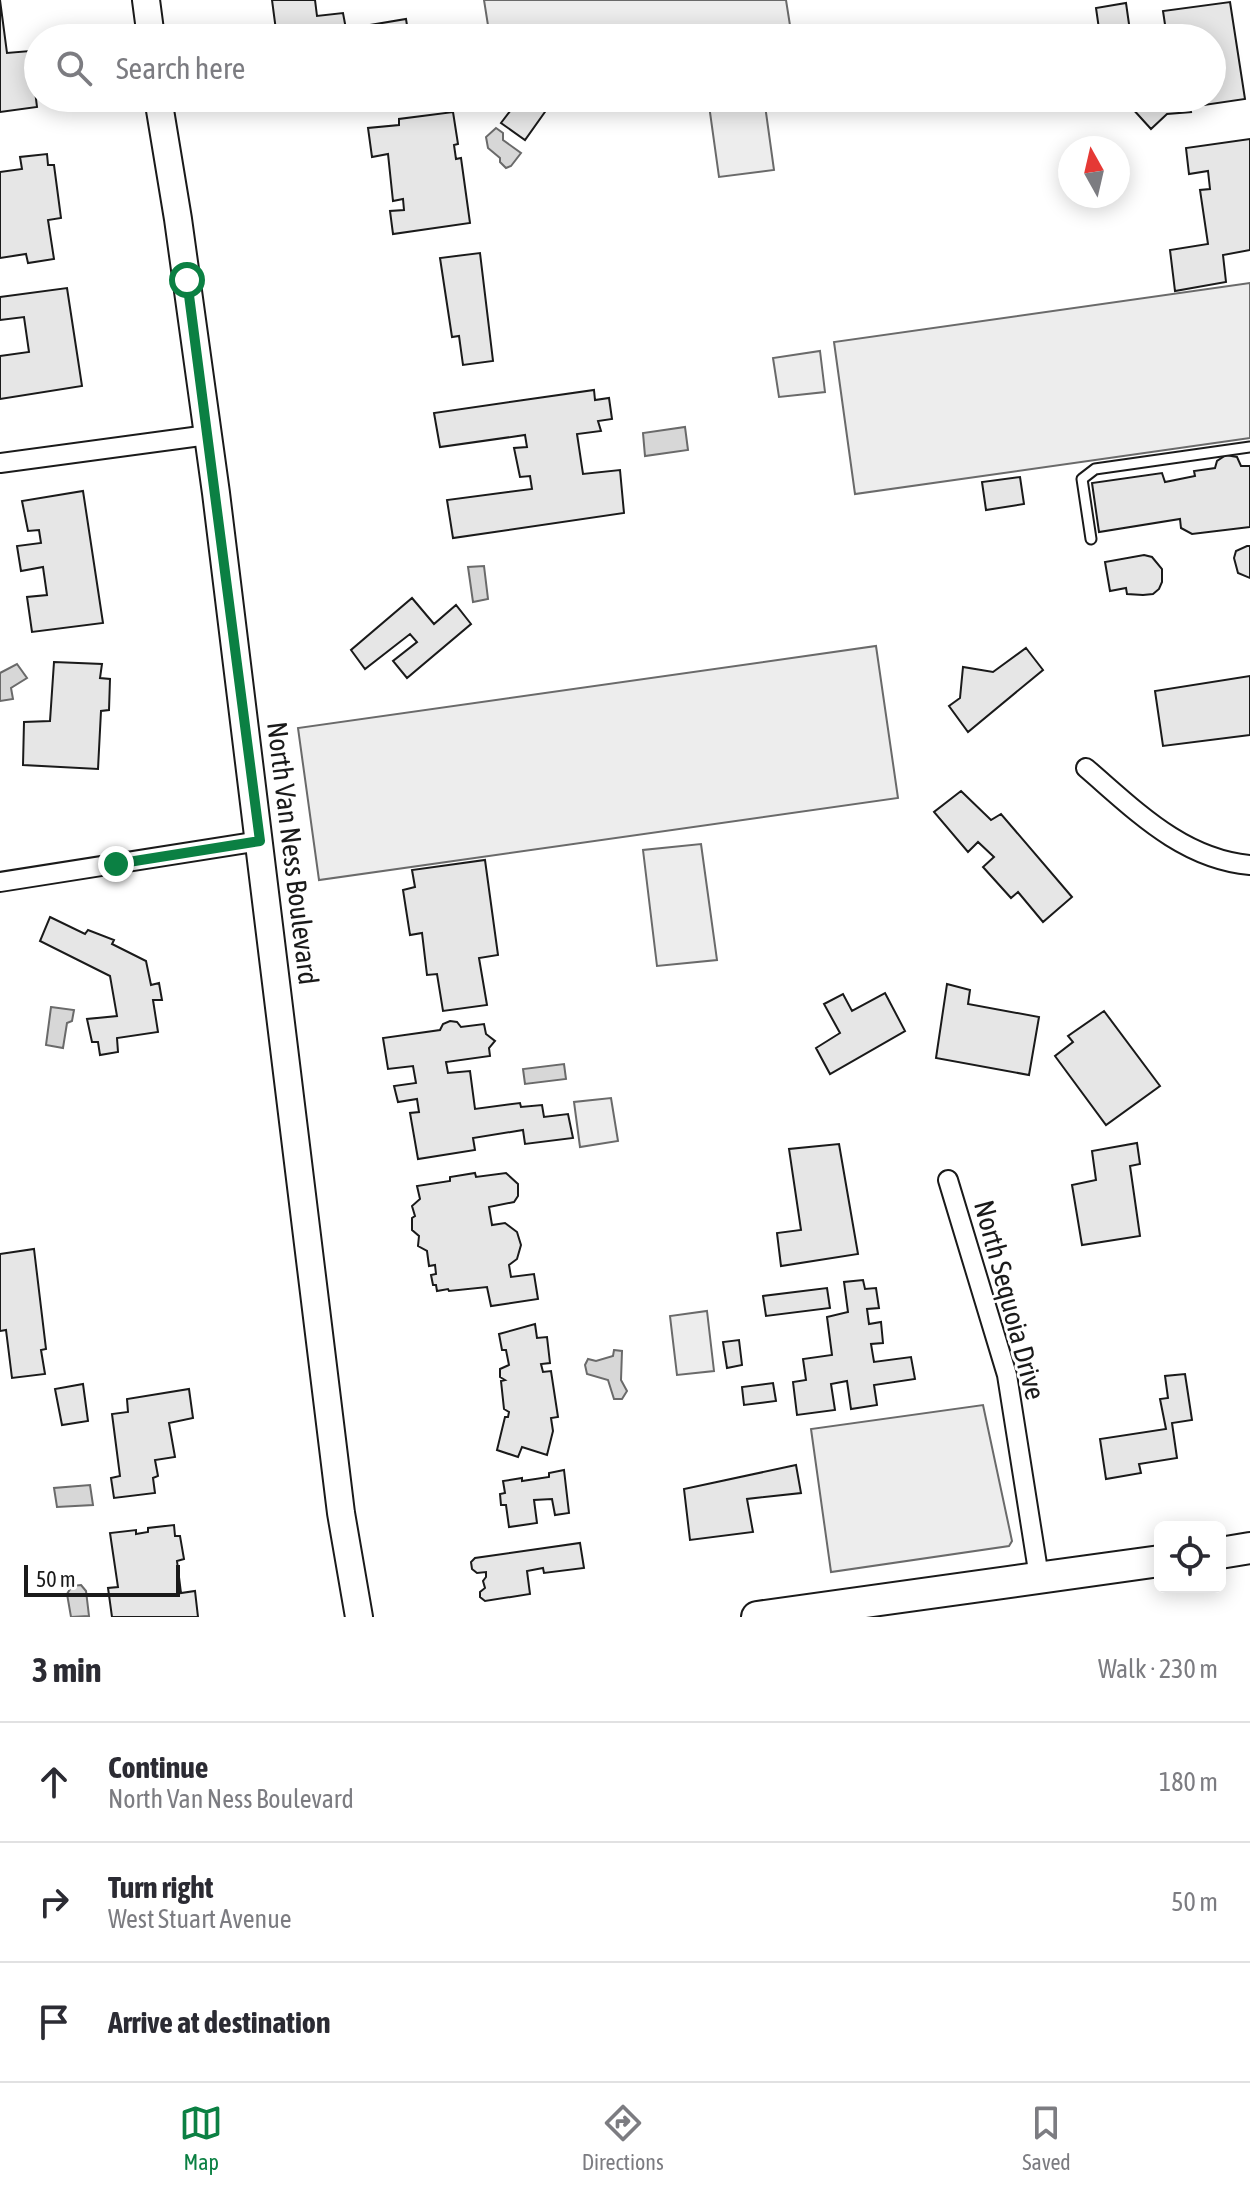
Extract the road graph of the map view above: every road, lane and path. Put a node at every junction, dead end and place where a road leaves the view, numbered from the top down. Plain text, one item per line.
1 (146, 0) edge
2 (149, 24) edge
3 (160, 112) edge
4 (208, 435) junction
5 (1250, 447) edge
6 (0, 463) edge
7 (1091, 539) dead end
8 (1086, 768) dead end
9 (260, 841) junction
10 (1250, 865) edge
11 (0, 882) edge
12 (948, 1180) dead end
13 (1250, 1548) edge
14 (1226, 1552) edge
15 (1154, 1562) edge
16 (1039, 1577) junction
17 (359, 1617) edge
18 (757, 1617) edge

1 - 2 street
3 - 4 street, North Van Ness Boulevard
4 - 6 street
4 - 9 street, North Van Ness Boulevard
5 - 7 lane
8 - 10 street
9 - 11 street
9 - 17 street, North Van Ness Boulevard
12 - 16 street, North Sequoia Drive
13 - 14 main road
15 - 16 main road
16 - 18 main road

